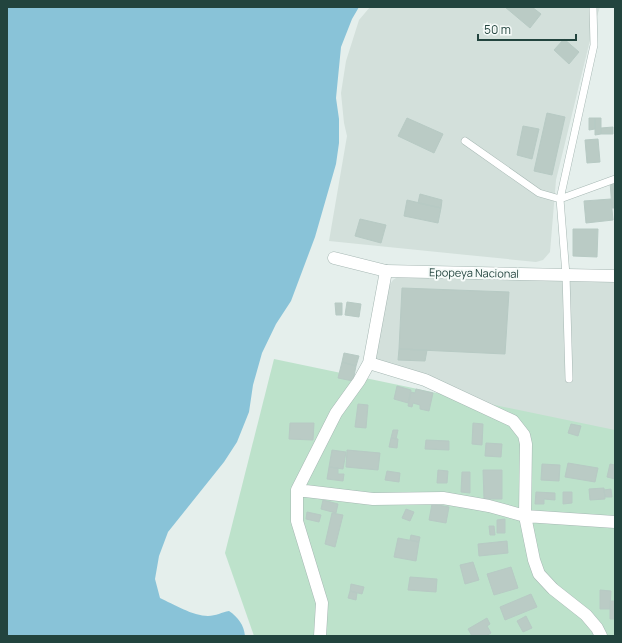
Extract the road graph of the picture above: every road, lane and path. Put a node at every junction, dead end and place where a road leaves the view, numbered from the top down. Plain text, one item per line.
1 (593, 7) edge
2 (465, 141) dead end
3 (615, 179) edge
4 (560, 199) junction
5 (334, 258) dead end
6 (386, 271) junction
7 (566, 275) junction
8 (615, 276) edge
9 (369, 363) junction
10 (570, 379) dead end
11 (297, 490) junction
12 (524, 516) junction
13 (615, 522) edge
14 (320, 636) edge
15 (601, 636) edge

1 - 4 lane
2 - 4 lane
3 - 4 lane
4 - 7 lane
5 - 6 street, Epopeya Nacional
6 - 7 street, Epopeya Nacional
6 - 9 street
7 - 8 street, Epopeya Nacional
7 - 10 lane
9 - 11 street
9 - 12 street
11 - 12 street
11 - 14 street
12 - 13 street
12 - 15 street

